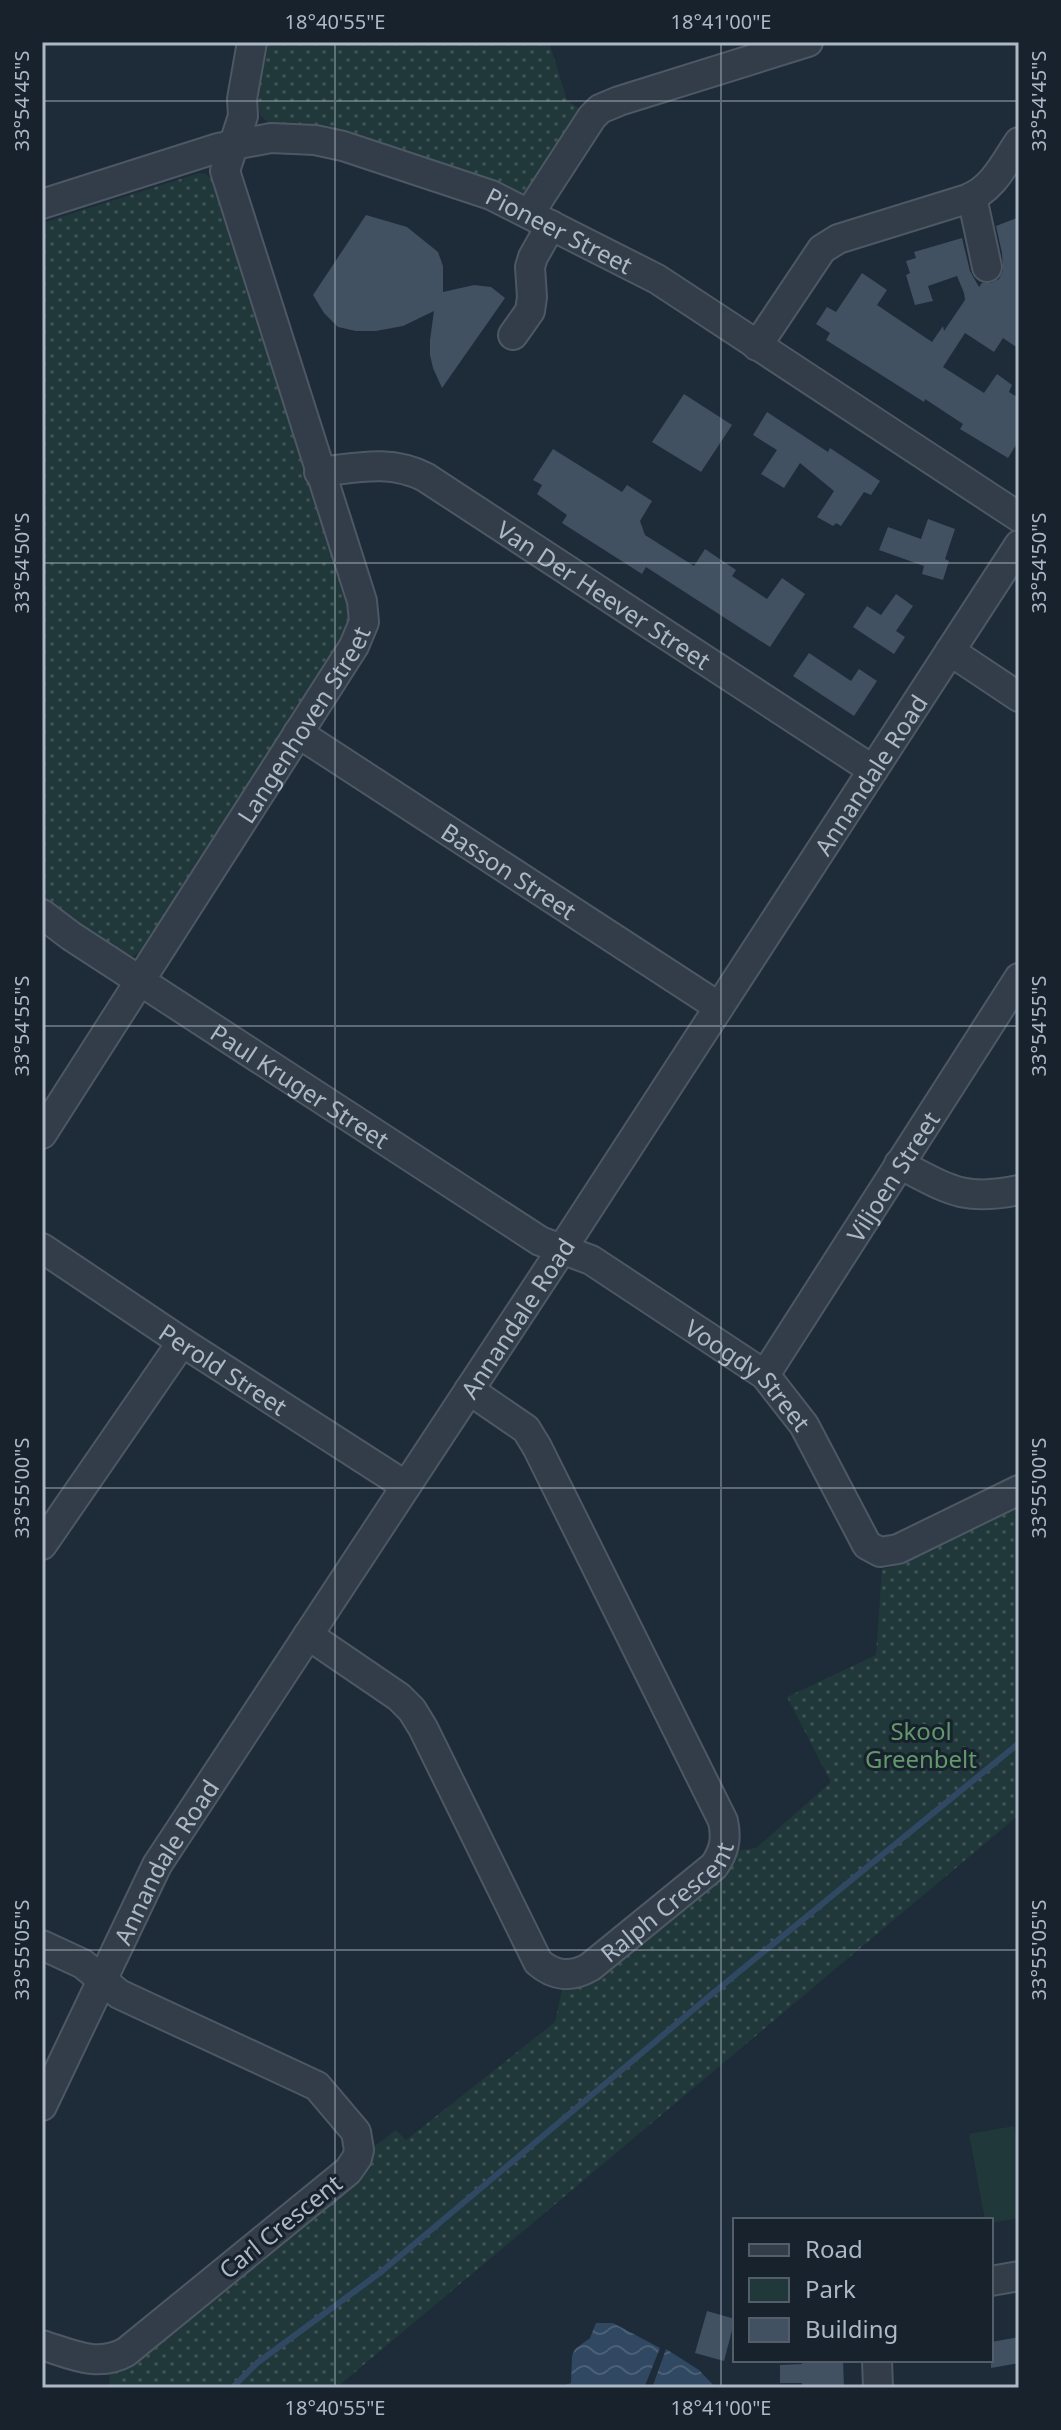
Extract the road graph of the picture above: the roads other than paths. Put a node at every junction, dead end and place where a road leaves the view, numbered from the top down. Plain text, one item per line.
1 (252, 42) edge
2 (808, 42) edge
3 (1019, 142) edge
4 (233, 144) junction
5 (972, 197) junction
6 (42, 204) edge
7 (540, 220) junction
8 (987, 267) dead end
9 (513, 335) dead end
10 (757, 346) junction
11 (319, 472) junction
12 (1019, 517) edge
13 (1019, 545) edge
14 (950, 651) junction
15 (1019, 697) edge
16 (298, 733) junction
17 (873, 770) junction
18 (42, 914) edge
19 (1019, 978) edge
20 (141, 980) junction
21 (719, 1007) junction
22 (42, 1134) edge
23 (899, 1164) junction
24 (1019, 1190) edge
25 (42, 1248) edge
26 (562, 1249) junction
27 (182, 1342) junction
28 (765, 1375) junction
29 (469, 1390) junction
30 (406, 1486) junction
31 (1019, 1490) edge
32 (42, 1545) edge
33 (308, 1635) junction
34 (42, 1945) edge
35 (101, 1979) junction
36 (42, 2106) edge
37 (1019, 2276) edge
38 (993, 2281) edge
39 (42, 2345) edge
40 (877, 2362) edge
41 (878, 2388) edge

1 - 4 street, Langenhoven Street
2 - 7 street
3 - 5 street
4 - 6 street, Pioneer Street
4 - 7 street, Pioneer Street
4 - 11 street, Langenhoven Street
5 - 8 street
5 - 10 street
7 - 9 street
7 - 10 street, Pioneer Street
10 - 12 street, Pioneer Street
11 - 16 street, Langenhoven Street
11 - 17 street, Van Der Heever Street
13 - 14 street, Annandale Road
14 - 15 street
14 - 17 street, Annandale Road
16 - 20 street, Langenhoven Street
16 - 21 street, Basson Street
17 - 21 street, Annandale Road
18 - 20 street, Paul Kruger Street
19 - 23 street, Viljoen Street
20 - 22 street, Langenhoven Street
20 - 26 street, Paul Kruger Street
21 - 26 street, Annandale Road
23 - 24 street
23 - 28 street, Viljoen Street
25 - 27 street, Perold Street
26 - 28 street, Voogdy Street
26 - 29 street, Annandale Road
27 - 30 street, Perold Street
27 - 32 street
28 - 31 street, Voogdy Street
29 - 30 street, Annandale Road
29 - 33 street, Ralph Crescent
30 - 33 street, Annandale Road
33 - 35 street, Annandale Road
34 - 35 street, Carl Crescent
35 - 36 street, Annandale Road
35 - 39 street, Carl Crescent
37 - 38 street
40 - 41 street

